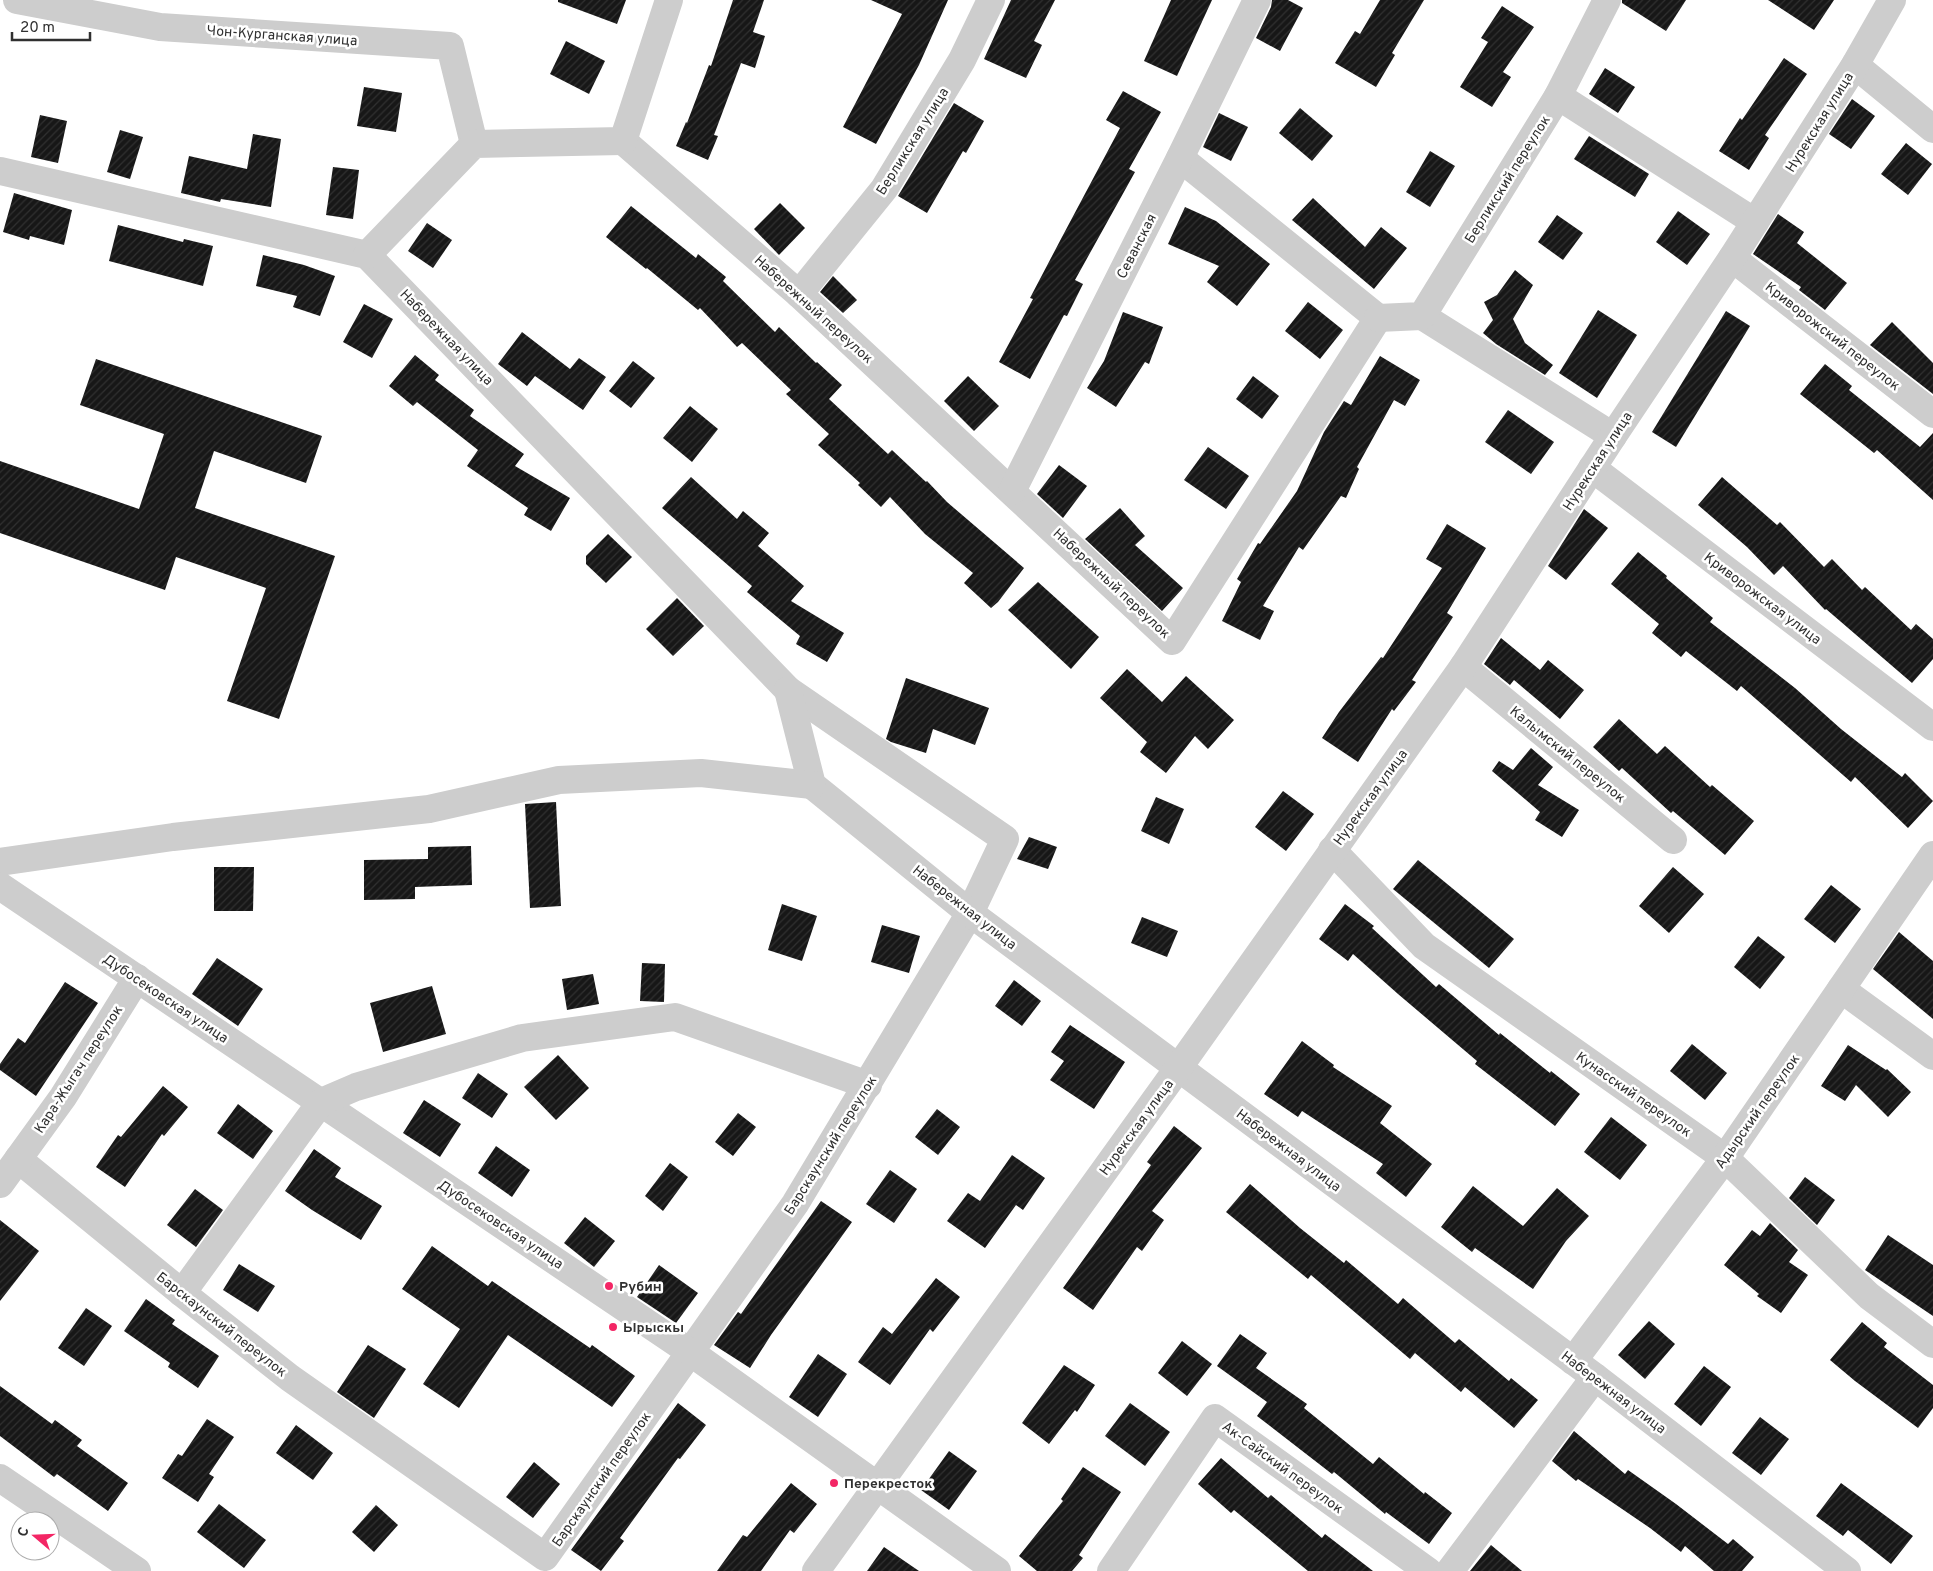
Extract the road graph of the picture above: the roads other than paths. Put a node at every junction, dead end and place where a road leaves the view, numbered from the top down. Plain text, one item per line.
1 (17, 0) edge
2 (669, 0) edge
3 (991, 0) edge
4 (1257, 0) edge
5 (1607, 0) edge
6 (1892, 0) edge
7 (1855, 65) junction
8 (1558, 96) junction
9 (1933, 129) edge
10 (623, 141) junction
11 (474, 144) junction
12 (1180, 158) junction
13 (0, 171) edge
14 (1755, 222) junction
15 (367, 255) junction
16 (1732, 258) junction
17 (799, 294) junction
18 (1422, 316) junction
19 (1378, 318) junction
20 (1933, 414) edge
21 (1613, 436) junction
22 (1592, 468) junction
23 (1012, 491) junction
24 (1463, 667) junction
25 (788, 690) junction
26 (1933, 727) edge
27 (812, 785) junction
28 (1005, 839) joint
29 (1673, 840) dead end
30 (1332, 850) junction
31 (1933, 855) edge
32 (0, 862) edge
33 (0, 886) edge
34 (970, 913) junction
35 (137, 978) junction
36 (1841, 989) junction
37 (1933, 1056) edge
38 (1179, 1067) junction
39 (868, 1085) junction
40 (321, 1102) junction
41 (1725, 1158) junction
42 (18, 1159) junction
43 (0, 1184) edge
44 (182, 1293) junction
45 (1933, 1344) edge
46 (690, 1352) junction
47 (1574, 1361) junction
48 (1595, 1377) junction
49 (0, 1478) edge
50 (878, 1486) junction
51 (136, 1571) edge
52 (816, 1571) edge
53 (998, 1571) edge
54 (1111, 1571) edge
55 (1428, 1571) edge
56 (1450, 1571) edge
57 (1847, 1571) edge

1 - 11 street, Чон-Курганская улица
2 - 10 street
3 - 17 street, Берликская улица
4 - 12 street, Севанская
5 - 8 street, Берликский переулок
6 - 7 street, Нурекская улица
7 - 9 street
7 - 14 street, Нурекская улица
8 - 14 street
8 - 18 street, Берликский переулок
10 - 11 street
10 - 17 street, Набережный переулок
11 - 15 street
12 - 19 street
12 - 23 street, Севанская
13 - 15 street
14 - 16 street, Нурекская улица
15 - 25 street, Набережная улица
16 - 20 street, Криворожский переулок
16 - 21 street, Нурекская улица
17 - 23 street, Набережный переулок
18 - 19 street
18 - 21 street
19 - 23 street, Набережный переулок
21 - 22 street, Нурекская улица
22 - 24 street, Нурекская улица
22 - 26 street, Криворожская улица
24 - 29 street, Калымский переулок
24 - 30 street, Нурекская улица
25 - 27 street, Набережная улица
25 - 28 street, Набережная улица
27 - 32 street
27 - 34 street, Набережная улица
28 - 34 street, Барскаунский переулок
30 - 38 street, Нурекская улица
30 - 41 street, Кунасский переулок
31 - 36 street, Адырский переулок
33 - 35 street, Дубосековская улица
34 - 38 street, Набережная улица
34 - 39 street, Барскаунский переулок
35 - 40 street, Дубосековская улица
35 - 42 street, Кара-Жыгач переулок
36 - 37 street
36 - 41 street, Адырский переулок
38 - 47 street, Набережная улица
38 - 50 street, Нурекская улица
39 - 40 street
39 - 46 street, Барскаунский переулок
40 - 44 street
40 - 46 street, Дубосековская улица
41 - 45 street, Кунасский переулок
41 - 47 street, Адырский переулок
42 - 43 street, Кара-Жыгач переулок
42 - 44 street, Барскаунский переулок
44 - 46 street, Барскаунский переулок
46 - 50 street, Дубосековская улица
47 - 48 street, Набережная улица
48 - 56 street
48 - 57 street, Набережная улица
49 - 51 street
50 - 52 street, Нурекская улица
50 - 53 street, Дубосековская улица
54 - 55 street, Ак-Сайский переулок

